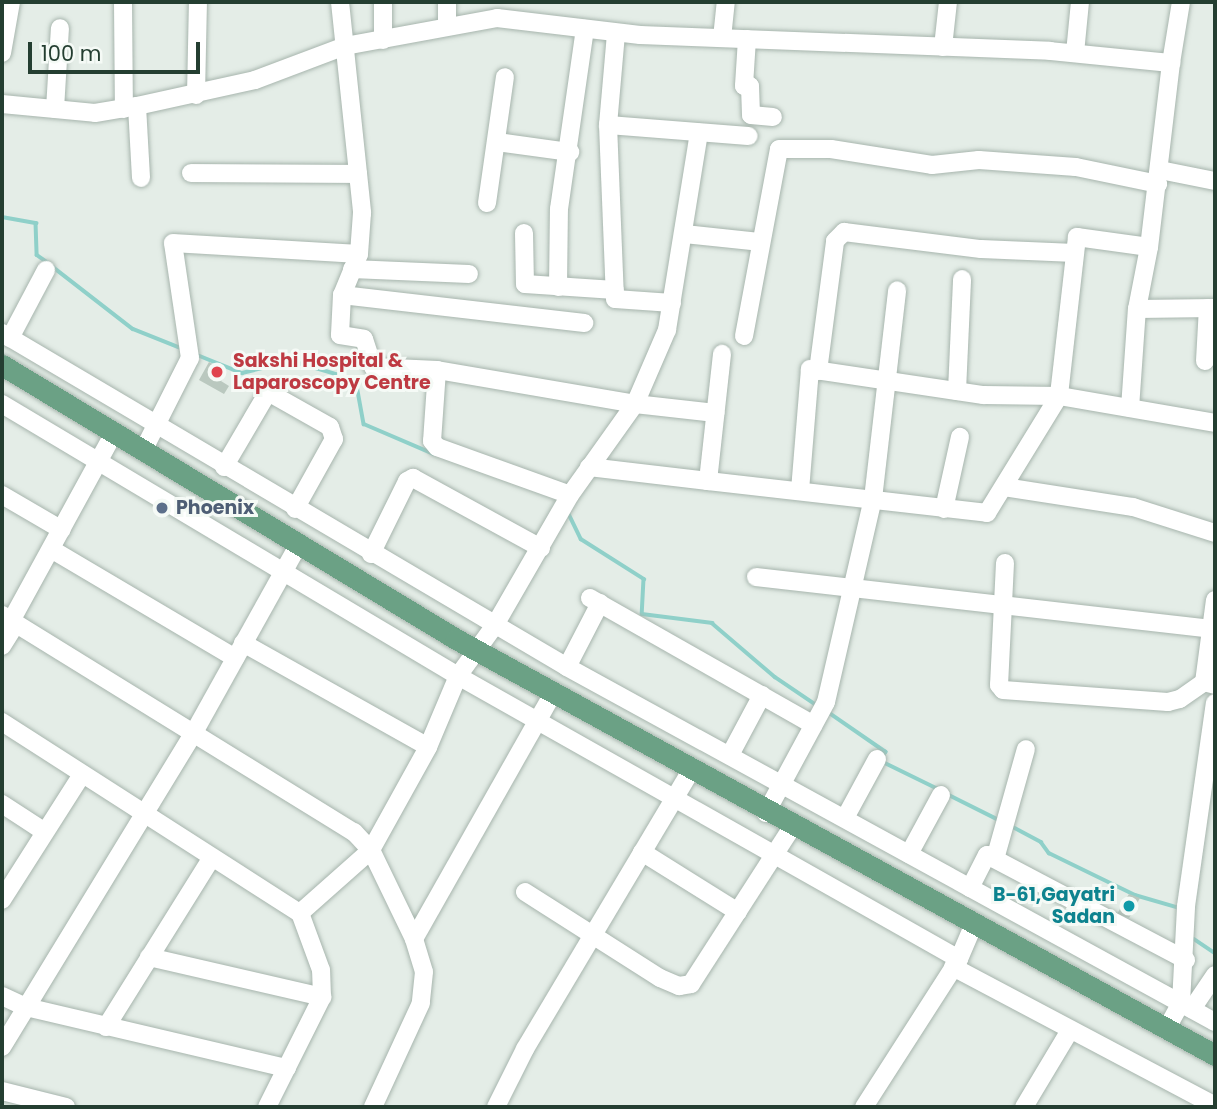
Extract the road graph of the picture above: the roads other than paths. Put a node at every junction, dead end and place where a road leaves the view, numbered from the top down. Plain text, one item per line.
1 (11, 2) edge
2 (123, 2) edge
3 (198, 2) edge
4 (340, 2) edge
5 (383, 2) edge
6 (447, 2) edge
7 (726, 2) edge
8 (948, 2) edge
9 (1080, 2) edge
10 (1181, 2) edge
11 (497, 10) edge
12 (447, 25) junction
13 (60, 27) dead end
14 (585, 29) junction
15 (616, 33) junction
16 (722, 38) junction
17 (747, 39) junction
18 (383, 40) junction
19 (345, 47) junction
20 (943, 47) junction
21 (2, 53) edge
22 (1075, 53) junction
23 (1171, 63) junction
24 (506, 77) dead end
25 (196, 95) junction
26 (2, 104) edge
27 (131, 107) junction
28 (55, 109) junction
29 (773, 117) dead end
30 (608, 125) junction
31 (699, 133) junction
32 (749, 136) dead end
33 (497, 142) junction
34 (570, 152) junction
35 (191, 173) dead end
36 (358, 174) junction
37 (1159, 177) junction
38 (141, 178) dead end
39 (1215, 181) edge
40 (487, 203) dead end
41 (524, 233) dead end
42 (684, 234) junction
43 (760, 242) junction
44 (1149, 247) junction
45 (1075, 253) junction
46 (356, 261) junction
47 (46, 270) dead end
48 (469, 274) dead end
49 (962, 279) dead end
50 (558, 287) junction
51 (615, 290) junction
52 (897, 290) dead end
53 (342, 295) junction
54 (671, 303) junction
55 (1211, 308) edge
56 (1137, 309) junction
57 (584, 323) dead end
58 (6, 336) edge
59 (744, 336) dead end
60 (722, 354) dead end
61 (1205, 361) dead end
62 (2, 365) edge
63 (438, 370) junction
64 (818, 371) junction
65 (886, 380) junction
66 (957, 391) junction
67 (1059, 396) junction
68 (2, 404) edge
69 (635, 404) junction
70 (1130, 408) junction
71 (715, 413) junction
72 (1215, 423) edge
73 (156, 427) junction
74 (114, 433) junction
75 (960, 437) dead end
76 (144, 451) junction
77 (100, 463) junction
78 (224, 467) junction
79 (589, 467) junction
80 (708, 481) junction
81 (1004, 487) junction
82 (800, 491) junction
83 (2, 495) edge
84 (873, 499) junction
85 (565, 503) junction
86 (295, 509) junction
87 (944, 509) junction
88 (62, 530) junction
89 (1215, 533) edge
90 (299, 544) junction
91 (541, 548) junction
92 (51, 549) junction
93 (370, 554) junction
94 (1005, 563) dead end
95 (283, 572) junction
96 (756, 577) dead end
97 (853, 591) junction
98 (1215, 600) edge
99 (1004, 607) junction
100 (10, 620) edge
101 (495, 625) junction
102 (1211, 629) junction
103 (2, 646) edge
104 (239, 651) junction
105 (478, 651) junction
106 (567, 667) junction
107 (458, 676) junction
108 (1210, 683) edge
109 (553, 693) junction
110 (762, 695) junction
111 (1215, 703) edge
112 (821, 713) junction
113 (536, 721) junction
114 (2, 722) edge
115 (192, 736) junction
116 (428, 747) junction
117 (1026, 749) dead end
118 (730, 755) junction
119 (877, 758) dead end
120 (691, 770) junction
121 (81, 776) junction
122 (785, 785) junction
123 (941, 795) dead end
124 (674, 799) junction
125 (2, 804) edge
126 (766, 813) junction
127 (144, 816) junction
128 (845, 818) junction
129 (792, 827) junction
130 (45, 832) junction
131 (371, 850) junction
132 (642, 852) junction
133 (909, 854) junction
134 (775, 856) junction
135 (211, 859) junction
136 (995, 859) junction
137 (972, 883) junction
138 (525, 892) dead end
139 (2, 900) edge
140 (738, 912) junction
141 (300, 913) junction
142 (973, 926) junction
143 (592, 936) junction
144 (414, 939) junction
145 (149, 957) junction
146 (1186, 960) junction
147 (956, 963) junction
148 (1215, 975) edge
149 (2, 996) edge
150 (322, 997) junction
151 (1185, 1002) junction
152 (26, 1007) junction
153 (1215, 1022) edge
154 (106, 1027) junction
155 (1167, 1028) junction
156 (1070, 1030) junction
157 (2, 1047) edge
158 (1215, 1055) edge
159 (287, 1068) junction
160 (10, 1098) edge
161 (1215, 1106) edge
162 (66, 1107) edge
163 (267, 1107) edge
164 (373, 1107) edge
165 (496, 1107) edge
166 (864, 1107) edge
167 (1024, 1107) edge

1 - 21 street
2 - 27 street
3 - 25 street
4 - 19 street
5 - 18 street
6 - 12 street
7 - 16 street
8 - 20 street
9 - 22 street
10 - 23 street
11 - 12 street
11 - 14 street
12 - 18 street
13 - 28 street
14 - 15 street
14 - 34 street
15 - 16 street
15 - 30 street
16 - 17 street
17 - 20 street
17 - 29 street
18 - 19 street
19 - 25 street
19 - 36 street
20 - 22 street
22 - 23 street
23 - 37 street
24 - 33 street
25 - 27 street
26 - 28 street
27 - 28 street
27 - 38 street
30 - 31 street
30 - 51 street
31 - 32 street
31 - 42 street
33 - 34 street
33 - 40 street
34 - 50 street
35 - 36 street
36 - 46 street
37 - 39 street
37 - 43 street
37 - 44 street
41 - 50 street
42 - 43 street
42 - 54 street
43 - 59 street
44 - 45 street
44 - 56 street
45 - 64 street
45 - 67 street
46 - 48 street
46 - 53 street
46 - 73 street
47 - 58 street
49 - 66 street
50 - 51 street
51 - 54 street
52 - 65 street
53 - 57 street
53 - 63 street
54 - 69 street
55 - 56 street
55 - 61 street
56 - 70 street
58 - 73 street
60 - 71 street
62 - 74 main road
63 - 69 street
63 - 85 street
64 - 65 street
64 - 82 street
65 - 66 street
65 - 84 street
66 - 67 street
67 - 70 street
67 - 81 street
68 - 77 street
69 - 71 street
69 - 79 street
70 - 72 street
71 - 80 street
73 - 76 street
73 - 78 street
74 - 76 main road
74 - 77 street
75 - 87 street
76 - 90 main road
77 - 88 street
77 - 95 street
78 - 86 street
78 - 86 street
79 - 80 street
79 - 85 street
80 - 82 street
81 - 87 street
81 - 89 street
82 - 84 street
83 - 88 street
84 - 87 street
84 - 97 street
85 - 91 street
86 - 93 street
88 - 92 street
90 - 95 street
90 - 105 main road
91 - 93 street
91 - 101 street
92 - 100 street
92 - 104 street
93 - 101 street
94 - 99 street
95 - 104 street
95 - 107 street
96 - 97 street
97 - 99 street
97 - 112 street
98 - 102 street
99 - 102 street
99 - 108 street
100 - 103 street
100 - 115 street
101 - 105 street
101 - 106 street
102 - 108 street
104 - 115 street
104 - 116 street
105 - 107 street
105 - 109 main road
106 - 110 street
106 - 118 street
107 - 113 street
107 - 116 street
109 - 113 street
109 - 120 main road
110 - 112 street
110 - 118 street
111 - 146 street
112 - 122 street
113 - 124 street
113 - 144 street
114 - 121 street
115 - 127 street
115 - 131 street
116 - 131 street
117 - 136 street
118 - 122 street
119 - 128 street
120 - 124 street
120 - 126 main road
121 - 127 street
121 - 130 street
122 - 126 street
122 - 128 street
123 - 133 street
124 - 132 street
124 - 134 street
125 - 130 street
126 - 129 main road
127 - 135 street
127 - 152 street
128 - 133 street
129 - 134 street
129 - 142 main road
130 - 139 street
131 - 141 street
131 - 144 street
132 - 140 street
132 - 143 street
133 - 137 street
134 - 140 street
134 - 147 street
135 - 141 street
135 - 145 street
136 - 137 street
136 - 146 street
137 - 151 street
138 - 143 street
140 - 143 street
141 - 150 street
142 - 147 street
142 - 155 main road
143 - 165 street
144 - 164 street
145 - 150 street
145 - 154 street
146 - 151 street
147 - 156 street
147 - 166 street
148 - 151 street
149 - 152 street
150 - 159 street
151 - 153 street
151 - 155 street
152 - 154 street
152 - 157 street
154 - 159 street
155 - 158 main road
156 - 161 street
156 - 167 street
159 - 163 street
160 - 162 street

